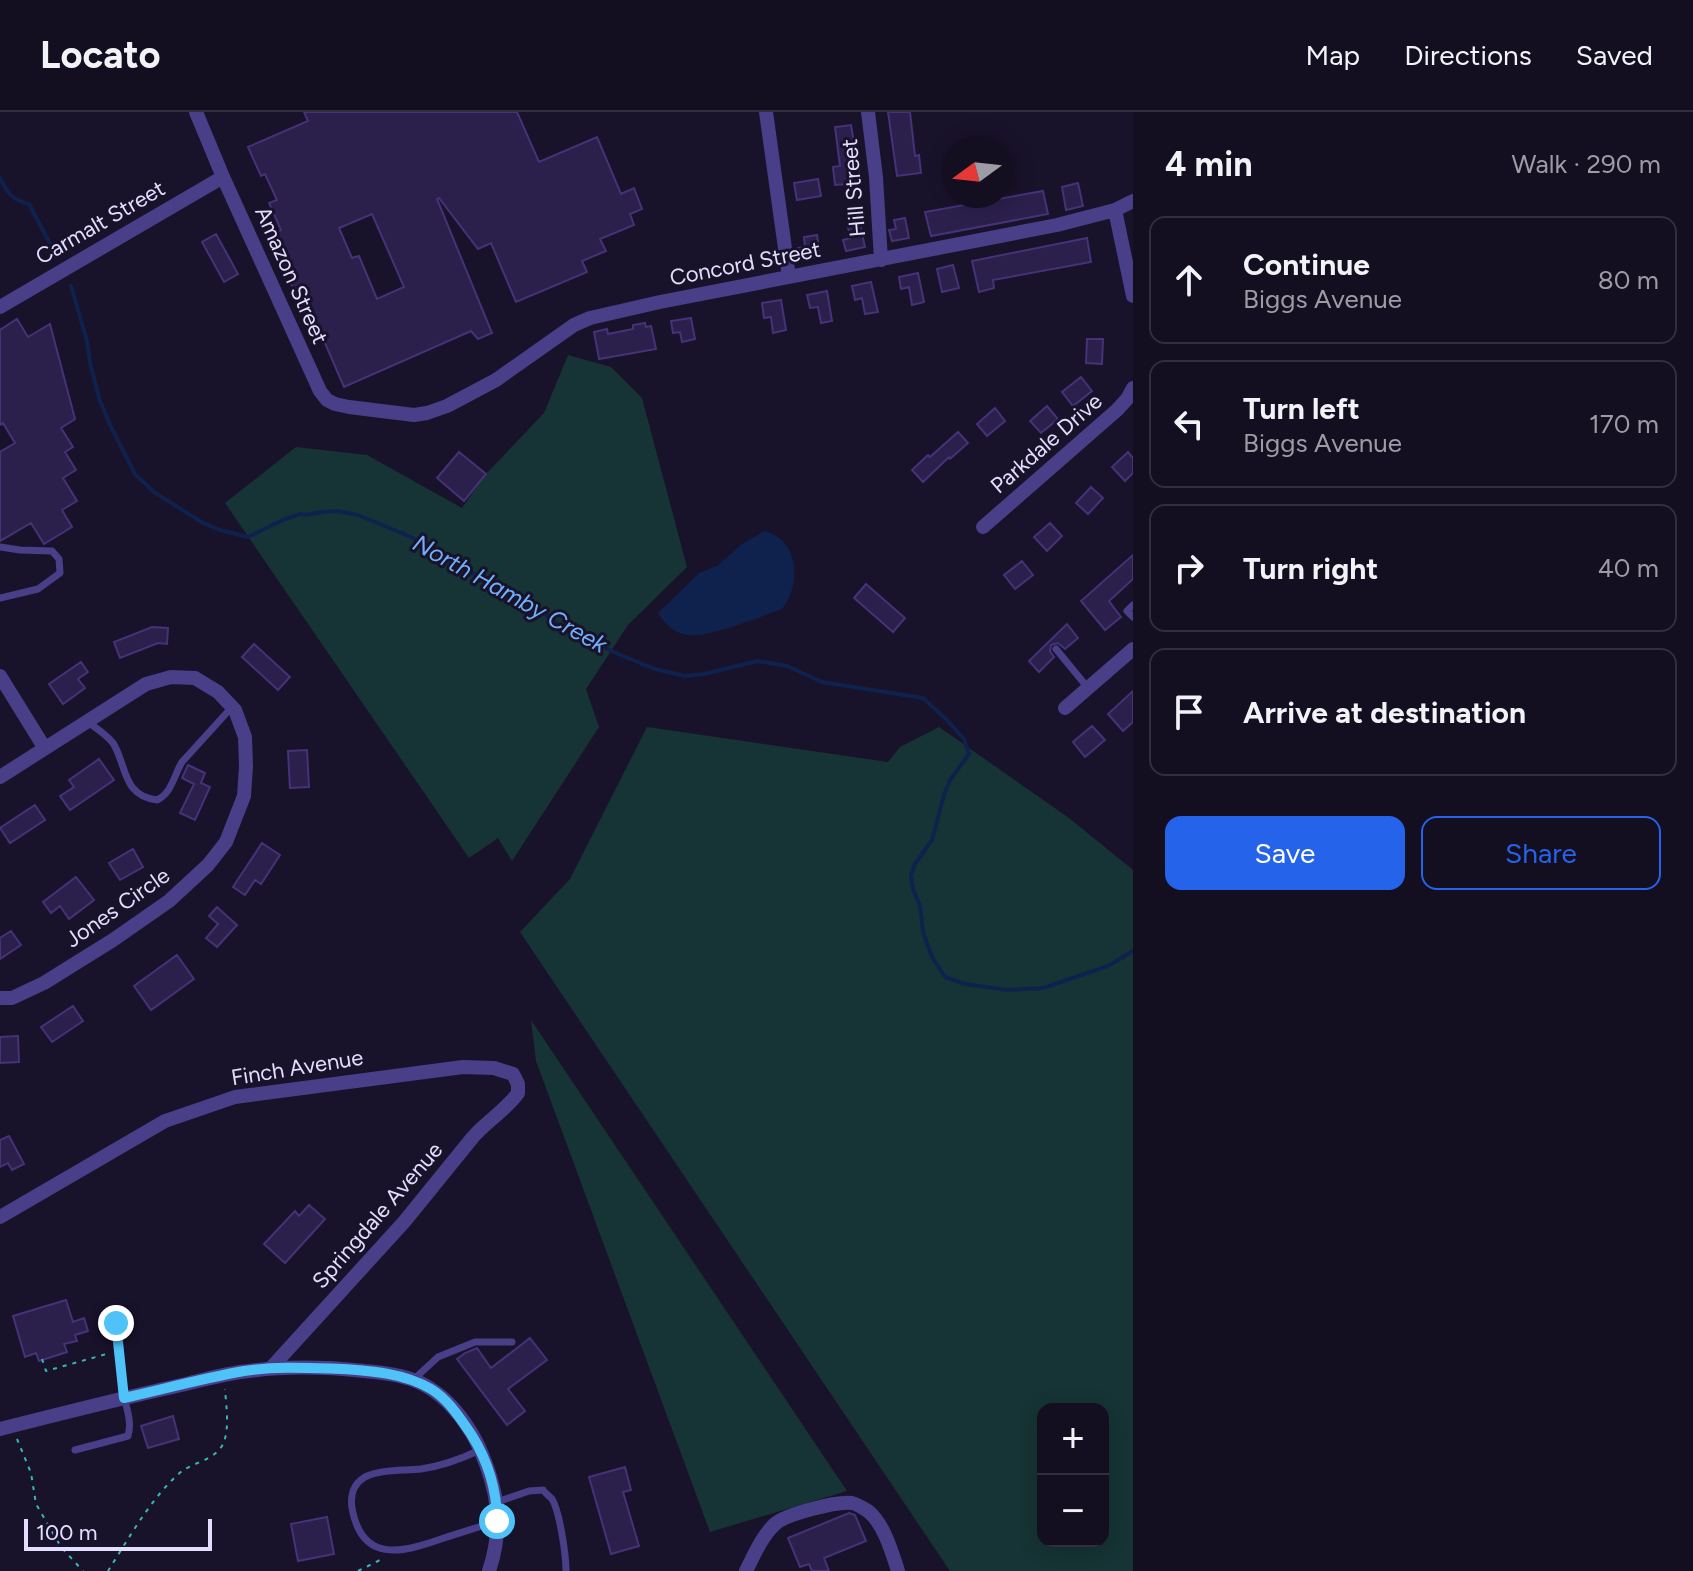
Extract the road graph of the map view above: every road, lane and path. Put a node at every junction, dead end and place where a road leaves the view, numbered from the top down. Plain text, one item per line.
1 (196, 112) edge
2 (766, 112) edge
3 (868, 112) edge
4 (223, 177) junction
5 (1133, 201) edge
6 (1115, 210) junction
7 (881, 260) junction
8 (789, 277) junction
9 (1133, 296) edge
10 (0, 307) edge
11 (1133, 388) edge
12 (386, 412) joint
13 (983, 527) dead end
14 (0, 547) edge
15 (0, 598) edge
16 (1133, 605) edge
17 (1133, 617) edge
18 (1056, 649) dead end
19 (1133, 649) edge
20 (0, 676) edge
21 (1088, 688) junction
22 (232, 707) junction
23 (1065, 708) dead end
24 (87, 721) junction
25 (44, 747) junction
26 (0, 777) edge
27 (0, 998) edge
28 (518, 1093) joint
29 (0, 1217) edge
30 (116, 1323) dead end
31 (512, 1342) dead end
32 (118, 1350) junction
33 (42, 1359) dead end
34 (271, 1368) junction
35 (224, 1375) junction
36 (413, 1380) junction
37 (124, 1398) junction
38 (7, 1427) edge
39 (75, 1450) dead end
40 (480, 1450) junction
41 (497, 1502) junction
42 (497, 1521) junction
43 (395, 1551) junction
44 (83, 1571) edge
45 (108, 1571) edge
46 (358, 1571) edge
47 (489, 1571) edge
48 (566, 1571) edge
49 (746, 1571) edge
50 (898, 1571) edge

1 - 4 street, Amazon Street
2 - 8 street
3 - 7 street, Hill Street
4 - 10 street, Carmalt Street
4 - 12 street, Amazon Street
5 - 6 street, Concord Street
6 - 7 street, Concord Street
6 - 9 street
7 - 8 street, Concord Street
8 - 12 street, Concord Street
11 - 13 street, Parkdale Drive
14 - 15 lane
16 - 17 lane
18 - 21 lane
19 - 21 street
20 - 25 street
21 - 23 street
22 - 24 street
22 - 24 lane
22 - 27 street, Jones Circle
24 - 25 street
25 - 26 street
28 - 29 street, Finch Avenue
28 - 34 street, Springdale Avenue
30 - 32 lane
31 - 36 lane
32 - 33 path
32 - 37 lane
34 - 35 street
34 - 36 street
35 - 37 street
35 - 45 path
36 - 40 street
37 - 38 street
37 - 39 lane
38 - 44 path
40 - 41 street
40 - 43 lane
41 - 42 street
41 - 48 lane
42 - 43 lane
42 - 47 street
43 - 46 path
49 - 50 street

